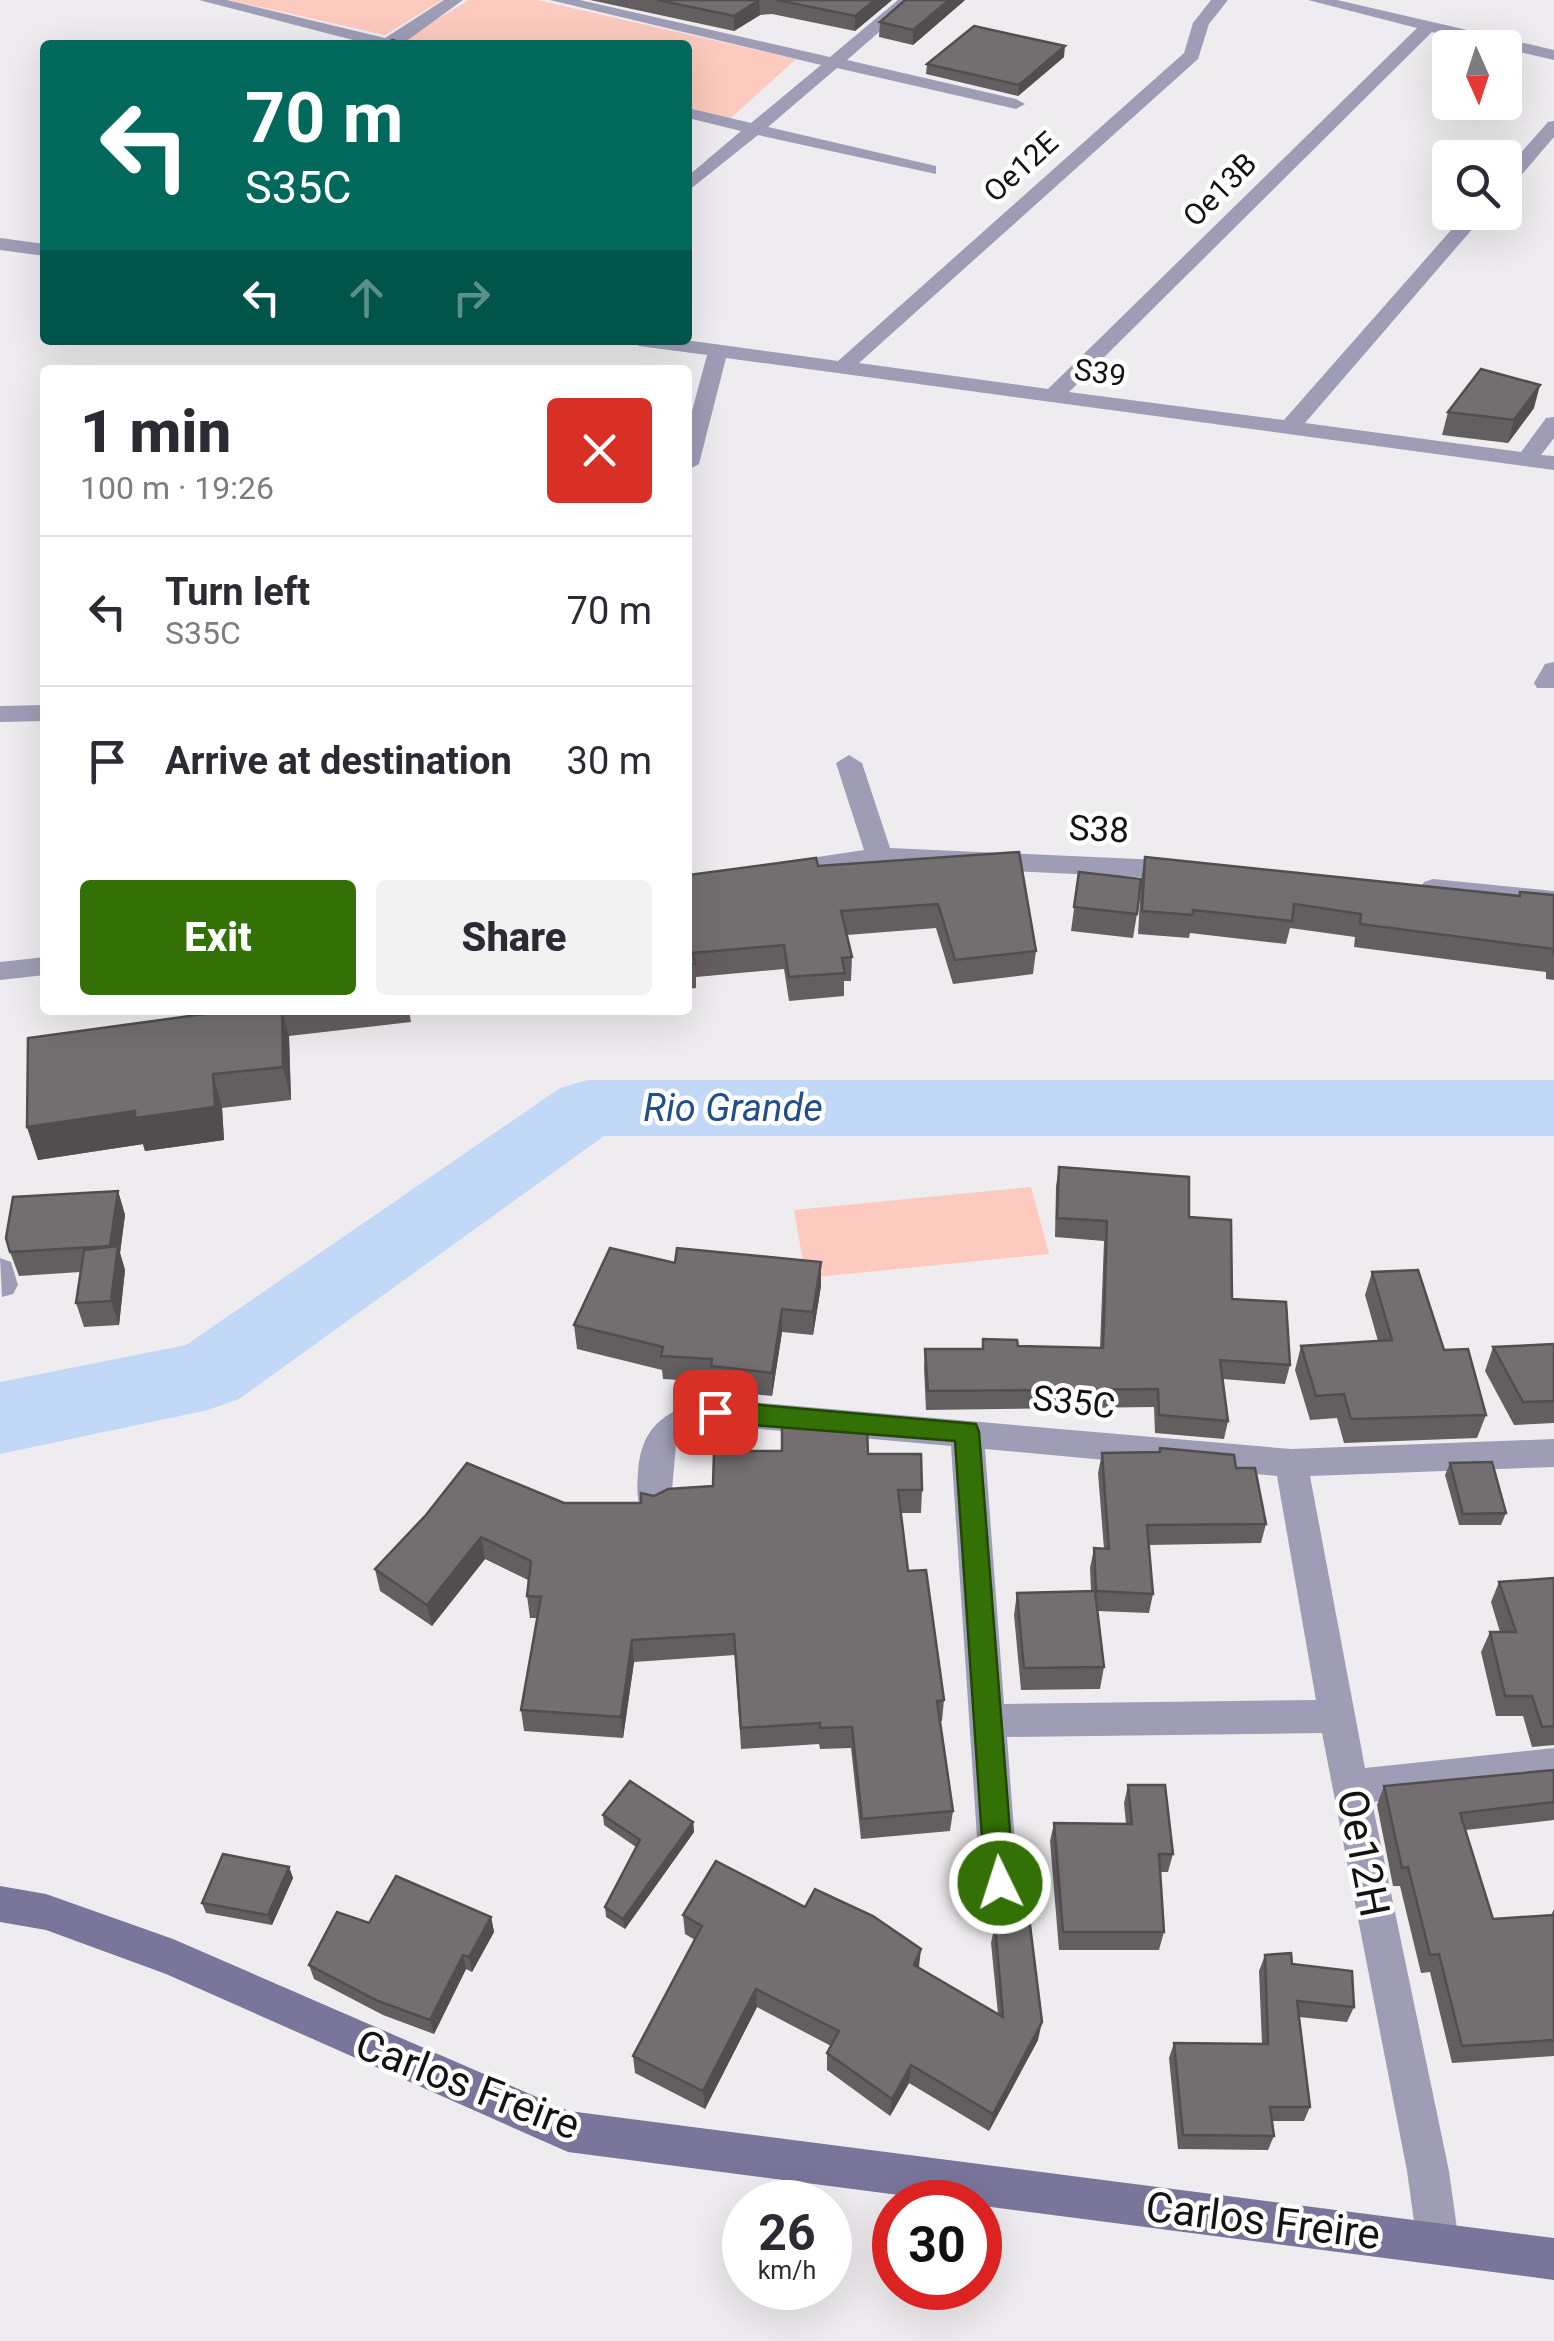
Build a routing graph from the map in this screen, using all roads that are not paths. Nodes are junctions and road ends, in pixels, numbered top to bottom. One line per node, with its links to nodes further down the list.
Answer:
1 (207, 0): 10 (street)
2 (454, 0): 11 (street)
3 (558, 0): 13 (street)
4 (908, 0): 13 (street)
5 (1220, 0): 26 (street, Oe12E)
6 (1316, 0): 8 (street)
7 (1396, 0): 8 (street)
8 (1378, 13): 9 (street)
9 (1429, 26): 12 (street); 27 (street, Oe13B)
10 (369, 40)
11 (396, 40)
12 (1554, 55)
13 (833, 64): 14 (street); 17 (street)
14 (1016, 104)
15 (692, 114): 17 (street)
16 (1554, 126): 18 (street)
17 (752, 129): 19 (street); 20 (street)
18 (1522, 163)
19 (929, 170)
20 (692, 182)
21 (1462, 230): 29 (street)
22 (0, 244): 23 (street)
23 (40, 249)
24 (675, 345): 25 (street, S39)
25 (718, 351): 26 (street, S39); 30 (street)
26 (843, 367): 27 (street, S39)
27 (1053, 396): 29 (street, S39)
28 (1554, 423): 31 (street)
29 (1288, 429): 31 (street, S39)
30 (692, 449)
31 (1528, 458): 32 (street, S39)
32 (1554, 463)
33 (40, 712): 34 (street)
34 (0, 714)
35 (849, 763): 36 (street)
36 (878, 856): 37 (street, S38); 38 (street, S38)
37 (1204, 871)
38 (745, 875)
39 (1403, 886): 40 (street)
40 (1554, 900)
41 (40, 967): 42 (street)
42 (0, 971)
43 (967, 1432): 45 (street, S35C); 46 (street, S35C); 48 (street)
44 (1554, 1453): 45 (street, S35C)
45 (1291, 1463): 47 (street, Oe12H)
46 (654, 1501)
47 (1337, 1716): 48 (street); 50 (street, Oe12H)
48 (988, 1721): 51 (street)
49 (1554, 1765): 50 (street)
50 (1350, 1787): 53 (street, Oe12H)
51 (1000, 1883)
52 (0, 1904): 53 (street, Carlos Freire)
53 (1438, 2243): 54 (street, Carlos Freire)
54 (1554, 2259)

